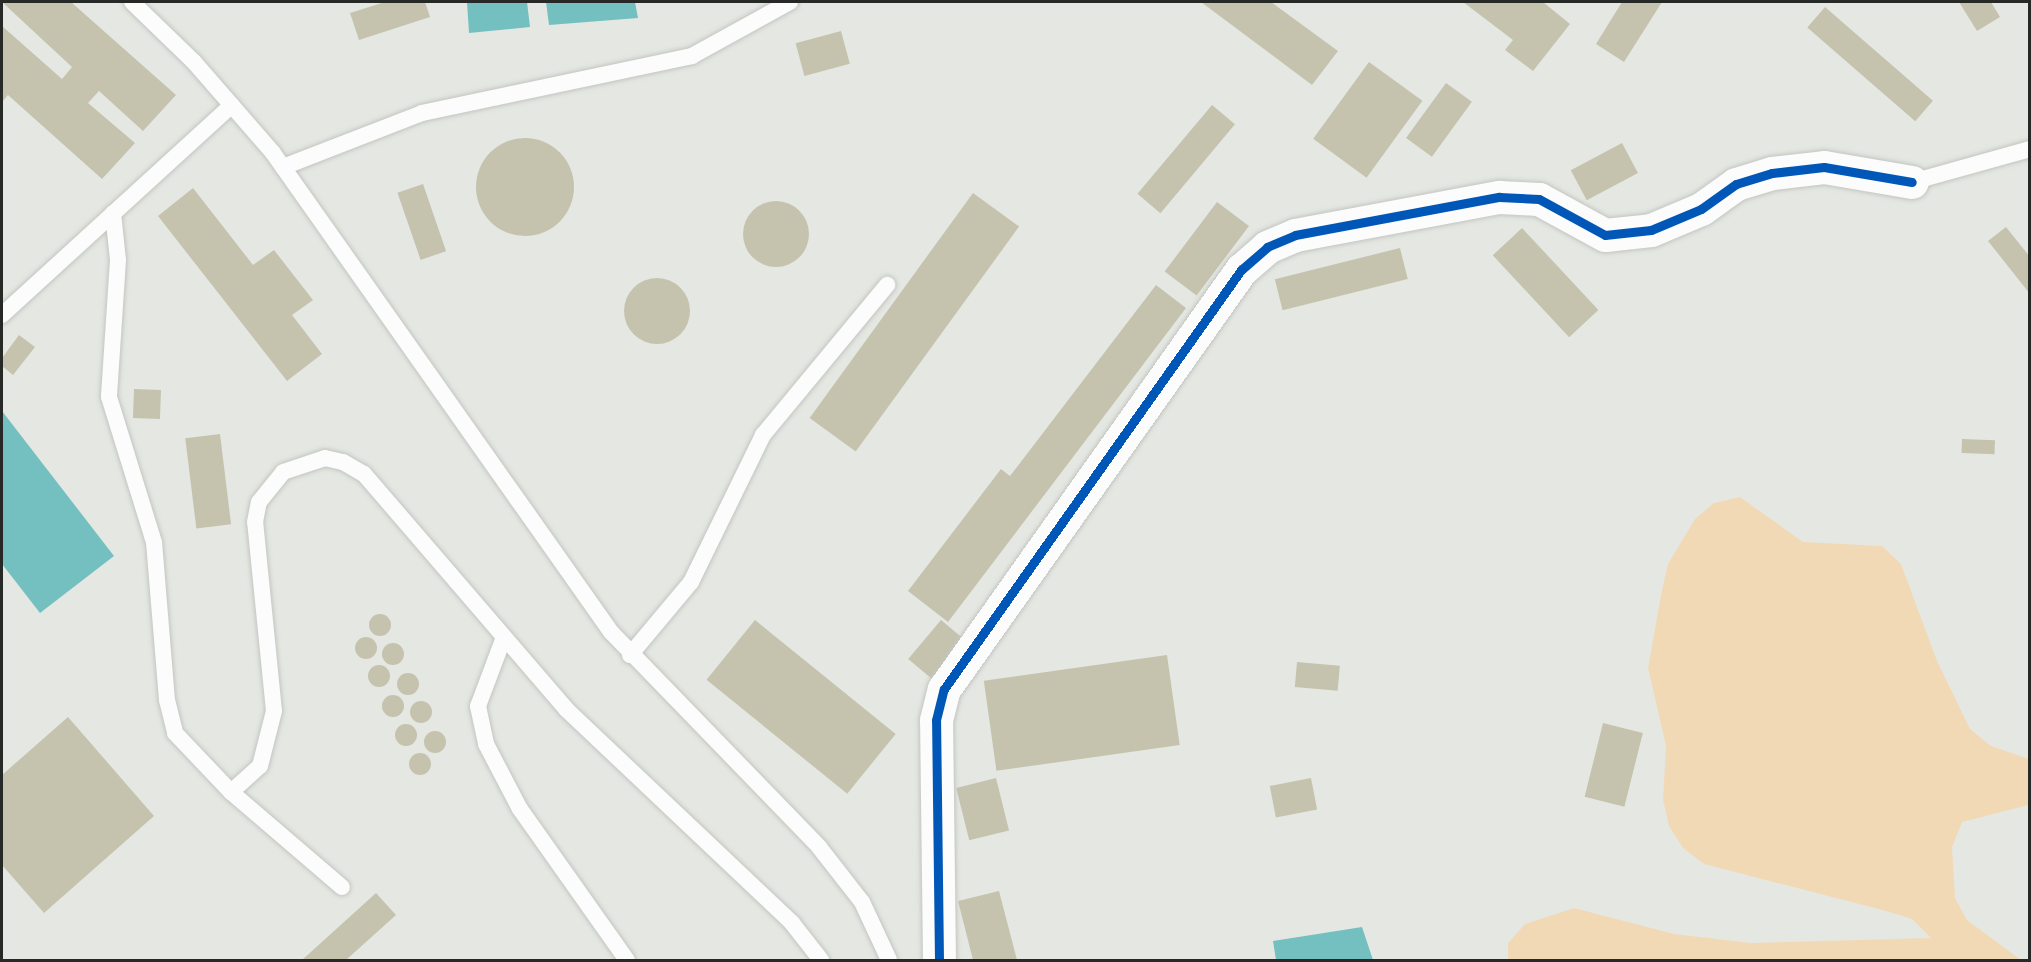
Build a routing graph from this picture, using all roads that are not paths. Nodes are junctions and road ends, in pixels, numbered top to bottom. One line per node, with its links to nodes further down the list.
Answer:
1 (132, 2): 3 (lane)
2 (790, 2): 5 (lane)
3 (232, 105): 5 (lane); 7 (lane)
4 (2030, 149): 6 (lane)
5 (283, 167): 11 (lane)
6 (1912, 182): 17 (street)
7 (113, 213): 9 (lane); 12 (lane)
8 (887, 285): 11 (lane)
9 (2, 315)
10 (504, 637): 12 (lane); 14 (lane); 15 (lane)
11 (630, 655): 16 (lane)
12 (231, 792): 13 (lane)
13 (342, 887)
14 (627, 960)
15 (821, 960)
16 (889, 960)
17 (939, 960)

